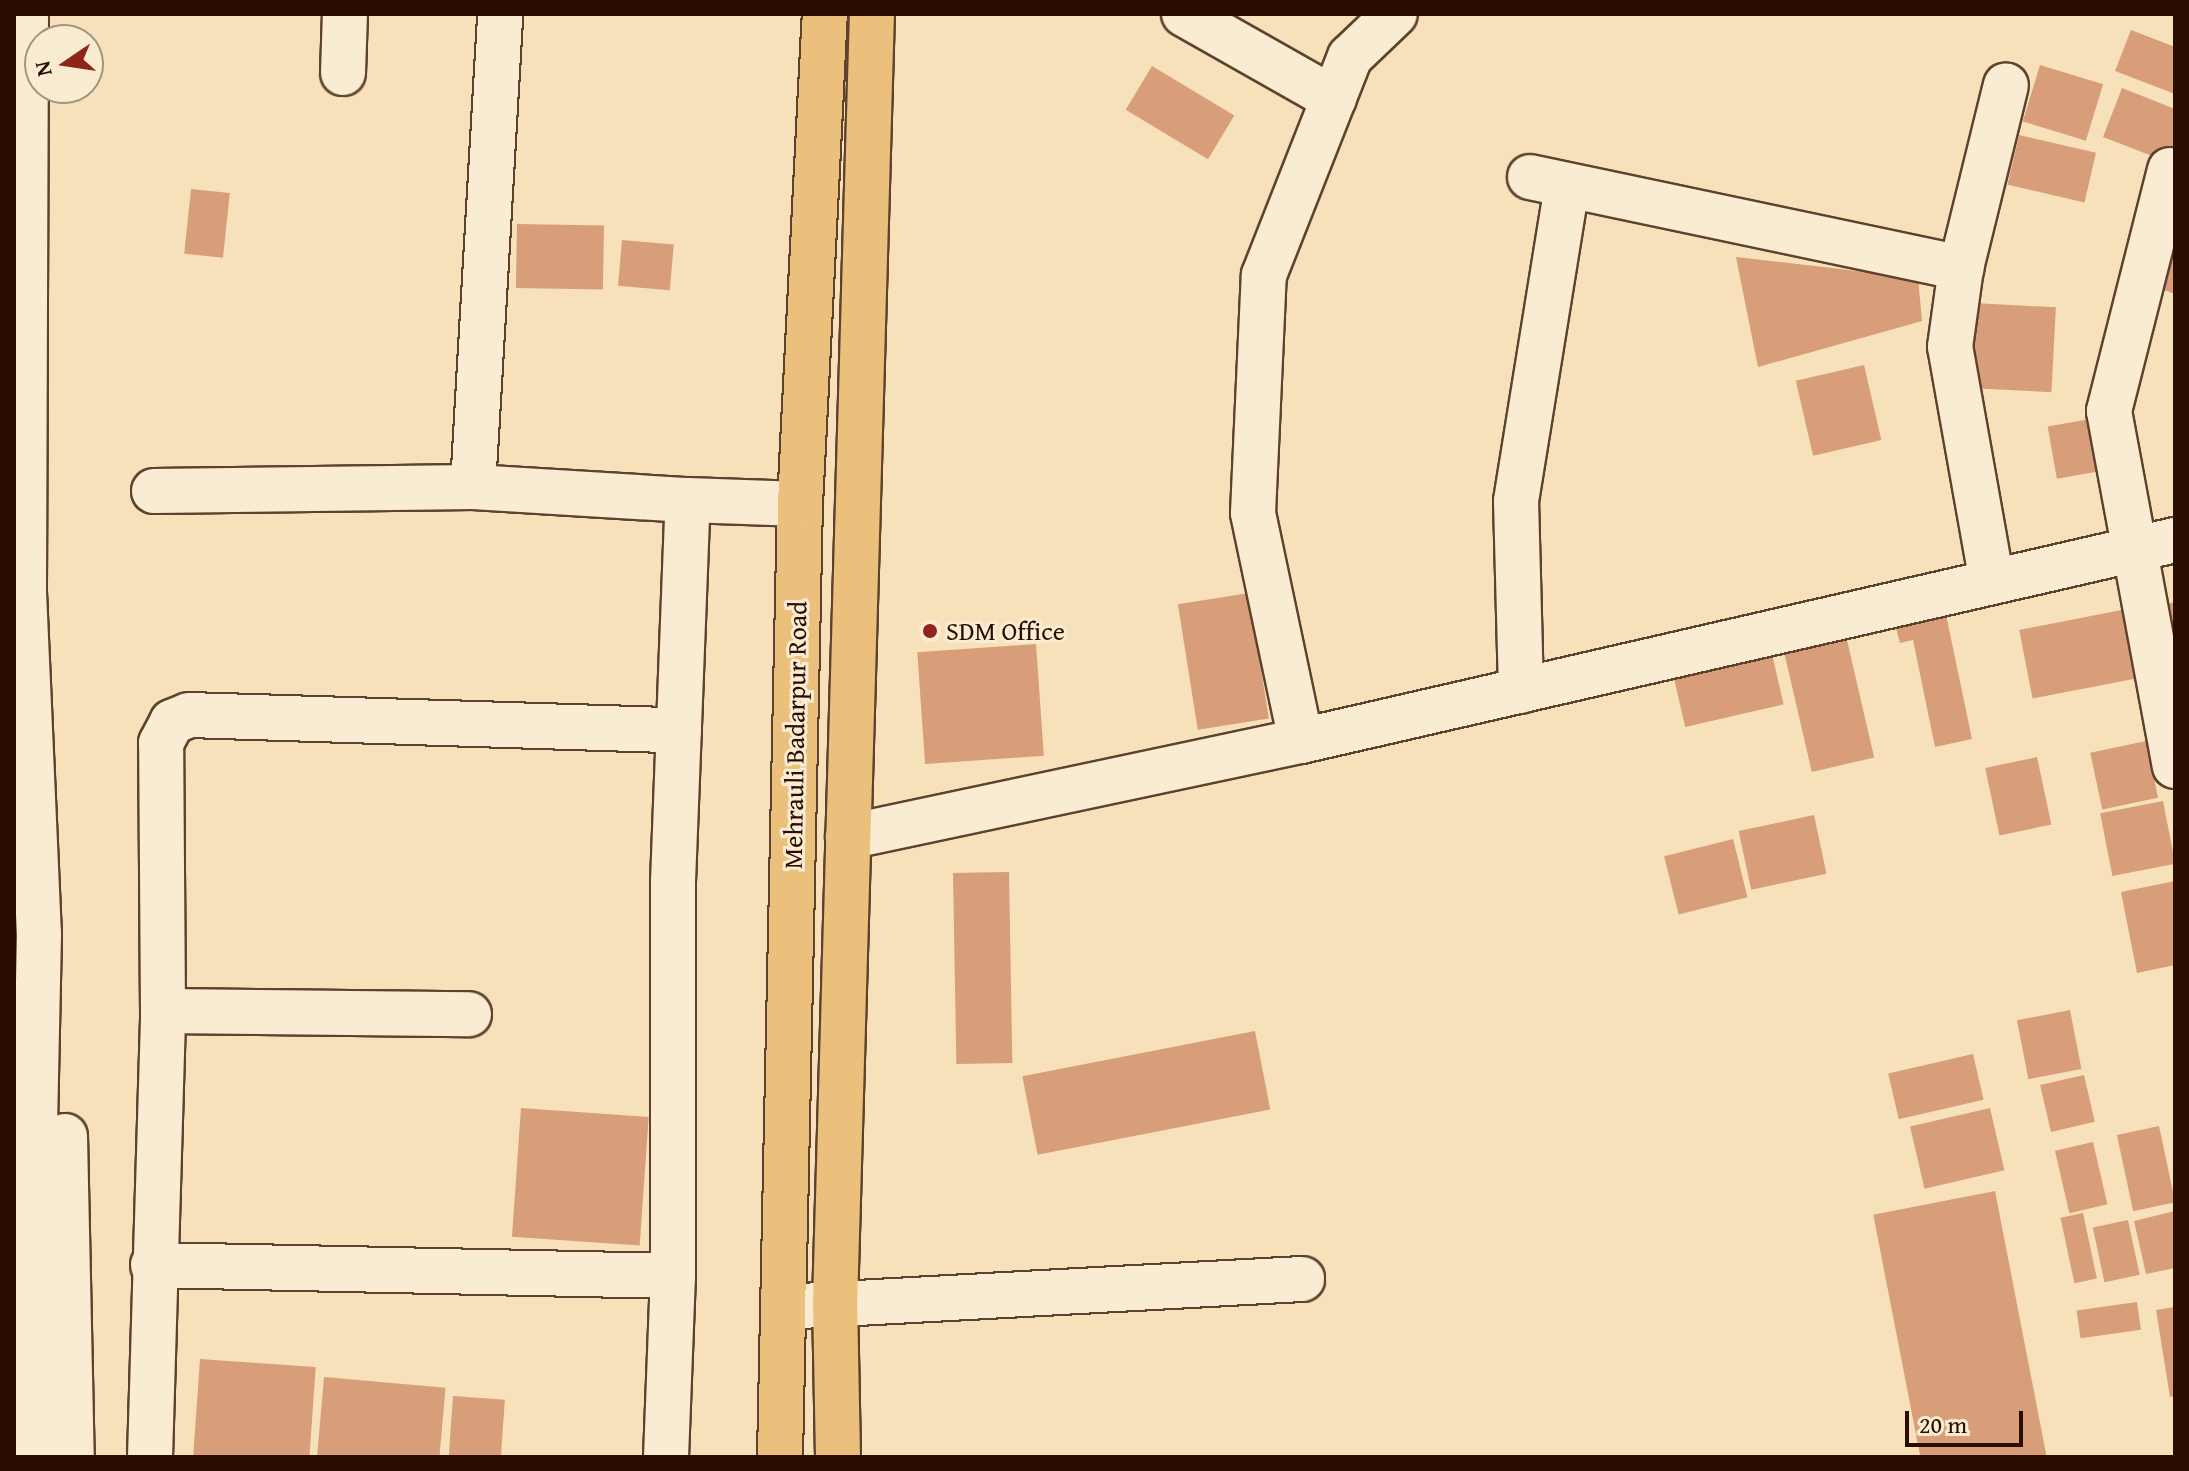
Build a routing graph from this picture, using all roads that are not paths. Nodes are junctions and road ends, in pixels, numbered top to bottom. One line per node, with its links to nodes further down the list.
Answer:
1 (26, 14): 15 (street)
2 (345, 14): 8 (street)
3 (500, 14): 17 (street)
4 (825, 14): 12 (main road, Mehrauli Badarpur Road)
5 (872, 14): 13 (main road, Mehrauli Badarpur Road)
6 (1184, 14): 10 (street)
7 (1395, 14): 10 (street)
8 (343, 73)
9 (2006, 85): 14 (street)
10 (1334, 99): 27 (street)
11 (2170, 170): 22 (street)
12 (816, 185): 13 (main road); 20 (main road, Mehrauli Badarpur Road)
13 (868, 187): 29 (main road, Mehrauli Badarpur Road)
14 (1961, 268): 23 (street); 25 (street)
15 (20, 278): 16 (street)
16 (19, 442): 24 (street)
17 (473, 487): 18 (street); 19 (street)
18 (154, 491)
19 (688, 500): 20 (street); 26 (street)
20 (800, 504): 39 (main road, Mehrauli Badarpur Road)
21 (2175, 540): 22 (street)
22 (2131, 548): 23 (street); 28 (street)
23 (1992, 582): 25 (street)
24 (19, 592): 30 (street)
25 (1521, 691): 27 (street)
26 (679, 730): 31 (street); 36 (street)
27 (1301, 741): 29 (street)
28 (2175, 766)
29 (848, 837): 38 (main road, Mehrauli Badarpur Road)
30 (26, 934): 34 (street)
31 (163, 1011): 32 (street); 35 (street)
32 (469, 1014)
33 (65, 1136): 41 (street)
34 (24, 1215): 40 (street)
35 (153, 1265): 36 (street); 42 (street)
36 (673, 1276): 43 (street)
37 (1302, 1279): 38 (street)
38 (835, 1304): 39 (street); 45 (main road, Mehrauli Badarpur Road)
39 (783, 1307): 44 (main road, Mehrauli Badarpur Road)
40 (28, 1457)
41 (72, 1457)
42 (150, 1457)
43 (666, 1457)
44 (780, 1457)
45 (838, 1457)

